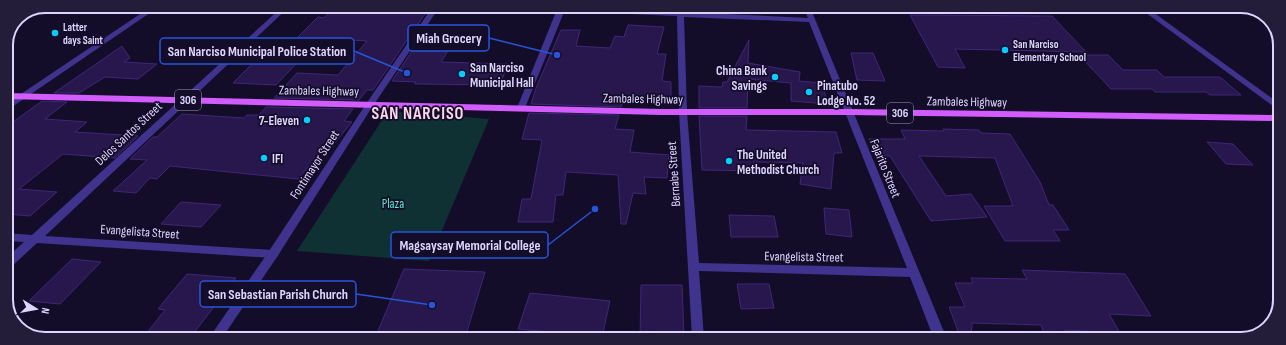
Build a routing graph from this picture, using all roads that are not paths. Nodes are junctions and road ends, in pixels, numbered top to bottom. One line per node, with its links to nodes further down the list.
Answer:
1 (147, 13): 11 (street)
2 (279, 13): 12 (street, Delos Santos Street)
3 (432, 13): 15 (street, Fontimayor Street)
4 (559, 13): 16 (street)
5 (680, 13): 17 (street, Bernabe Street)
6 (710, 13): 9 (street)
7 (810, 13): 9 (street, Fajarito Street)
8 (1150, 13): 13 (street)
9 (813, 20): 18 (street, Fajarito Street)
10 (13, 96): 11 (main road, Zambales Highway / 306)
11 (24, 97): 12 (main road, Zambales Highway / 306); 14 (street)
12 (185, 100): 15 (main road, Zambales Highway / 306); 21 (street, Delos Santos Street)
13 (1273, 103)
14 (13, 104)
15 (370, 104): 16 (main road, Zambales Highway / 306); 22 (street, Fontimayor Street)
16 (521, 108): 17 (main road, Zambales Highway / 306)
17 (683, 112): 18 (main road, Zambales Highway / 306); 24 (street, Bernabe Street)
18 (849, 112): 19 (main road, Zambales Highway / 306); 25 (street, Fajarito Street)
19 (1273, 118)
20 (13, 236): 21 (street, Evangelista Street)
21 (35, 238): 22 (street, Evangelista Street); 23 (street, Delos Santos Street)
22 (273, 254): 26 (street, Fontimayor Street)
23 (13, 258)
24 (693, 267): 25 (street, Evangelista Street); 27 (street, Bernabe Street)
25 (914, 272): 28 (street, Fajarito Street)
26 (220, 332)
27 (698, 332)
28 (938, 332)

